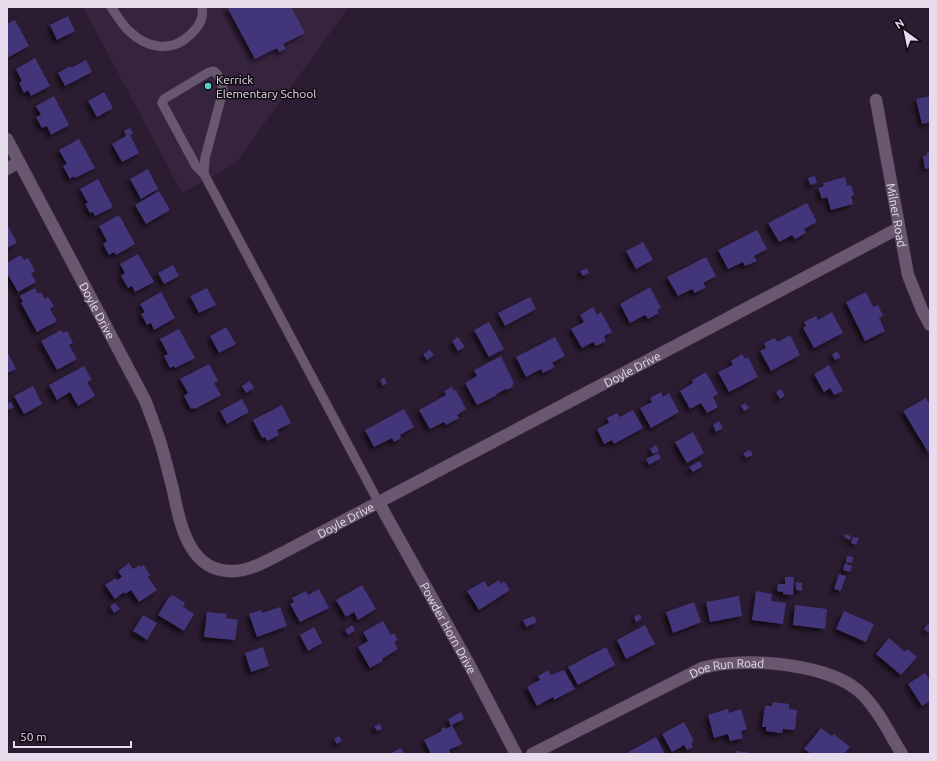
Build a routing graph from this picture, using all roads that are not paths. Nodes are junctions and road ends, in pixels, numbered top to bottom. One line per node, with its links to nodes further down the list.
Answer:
1 (111, 7): 2 (lane)
2 (202, 7)
3 (876, 100): 8 (street, Milner Road)
4 (7, 139): 5 (street, Doyle Drive)
5 (19, 162): 6 (street); 10 (street, Doyle Drive)
6 (7, 169)
7 (204, 174): 7 (lane); 10 (lane)
8 (899, 228): 9 (street, Milner Road); 10 (street, Doyle Drive)
9 (930, 325)
10 (379, 502): 11 (street, Powder Horn Drive)
11 (516, 754)
12 (532, 754): 13 (street, Doe Run Road)
13 (902, 754)

